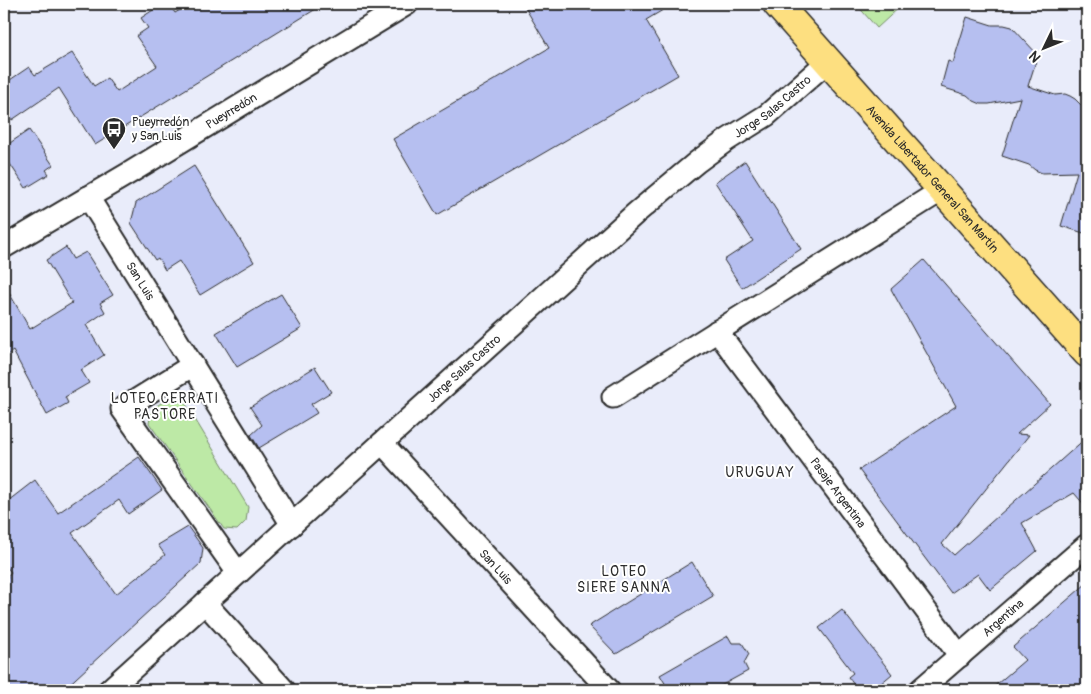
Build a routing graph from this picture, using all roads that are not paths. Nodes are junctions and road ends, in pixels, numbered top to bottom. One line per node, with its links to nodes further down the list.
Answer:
1 (407, 4): 5 (street, Pueyrredón)
2 (777, 4): 3 (main road, Avenida Libertador General San Martín)
3 (828, 61): 4 (main road, Avenida Libertador General San Martín); 11 (street, Jorge Salas Castro)
4 (942, 190): 7 (street); 8 (main road, Avenida Libertador General San Martín)
5 (88, 197): 6 (street, Pueyrredón); 9 (street, San Luis)
6 (4, 247)
7 (717, 332): 10 (street); 16 (street, Pasaje Argentina)
8 (1087, 353)
9 (193, 365): 12 (street, San Luis); 14 (street)
10 (613, 397)
11 (382, 443): 12 (street, Jorge Salas Castro); 19 (street, San Luis)
12 (292, 524): 14 (street, Jorge Salas Castro)
13 (1087, 545): 16 (street, Argentina)
14 (238, 574): 15 (street, Jorge Salas Castro)
15 (205, 603): 17 (street, Jorge Salas Castro); 18 (street)
16 (960, 656): 20 (street, Argentina)
17 (109, 690)
18 (284, 690)
19 (609, 690)
20 (920, 690)

